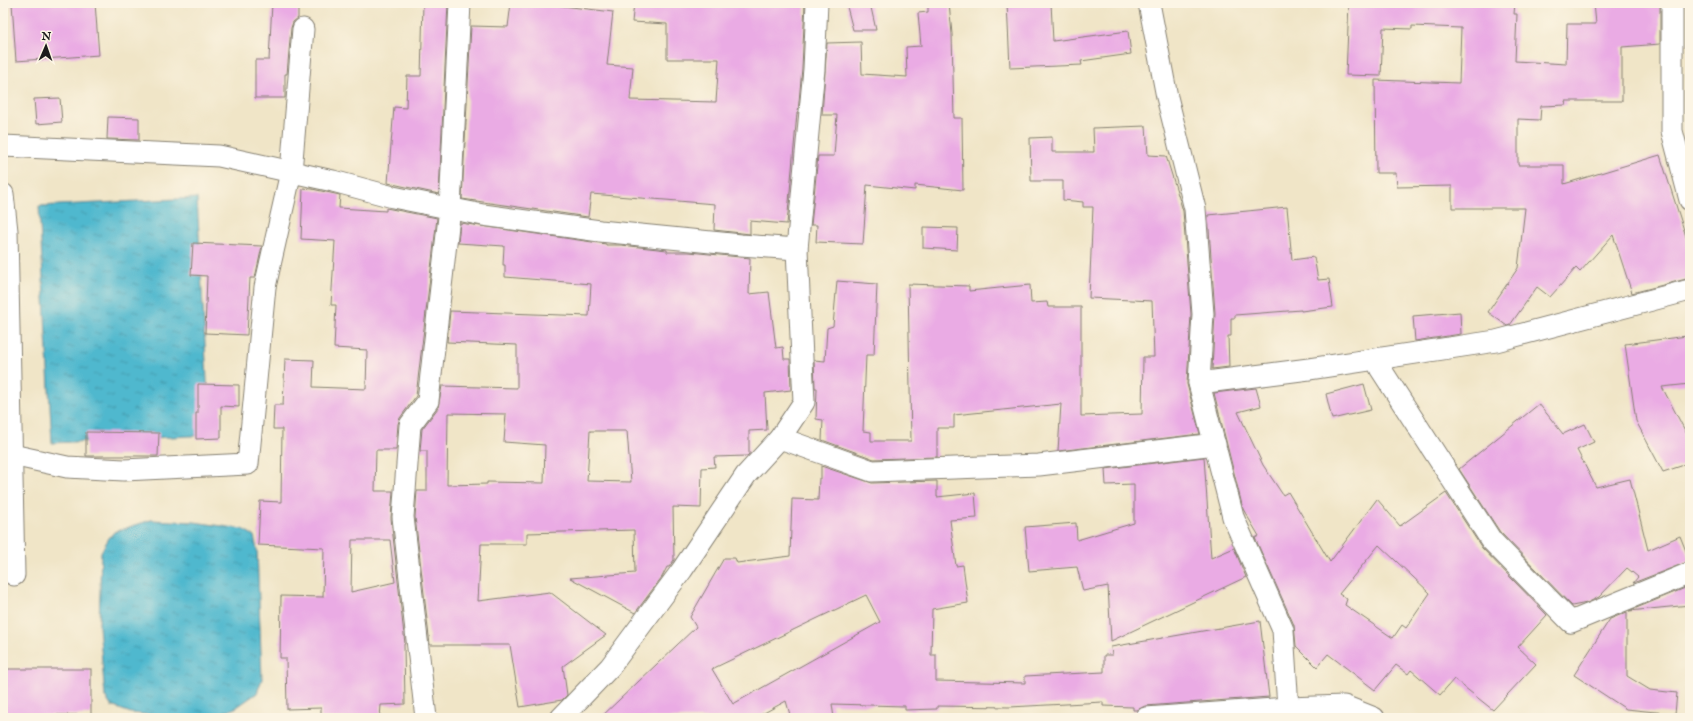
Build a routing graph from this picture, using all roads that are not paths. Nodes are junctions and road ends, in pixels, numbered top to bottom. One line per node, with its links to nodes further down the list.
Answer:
1 (460, 3): 11 (street)
2 (817, 3): 12 (street)
3 (1149, 3): 15 (street)
4 (1672, 3): 7 (street)
5 (303, 29): 8 (street)
6 (3, 146): 8 (street)
7 (1685, 167): 10 (street)
8 (291, 172): 11 (street); 18 (street)
9 (3, 194): 18 (street)
10 (1690, 200)
11 (450, 208): 12 (street); 22 (street)
12 (797, 249): 16 (street)
13 (1690, 290): 15 (street)
14 (1380, 368): 19 (street)
15 (1199, 383): 17 (street)
16 (780, 438): 17 (street); 23 (street)
17 (1215, 444): 21 (street)
18 (12, 455): 20 (street)
19 (1690, 574)
20 (14, 575)
21 (1288, 708): 24 (street); 25 (street)
22 (426, 718)
23 (561, 718)
24 (1146, 718)
25 (1374, 718)

